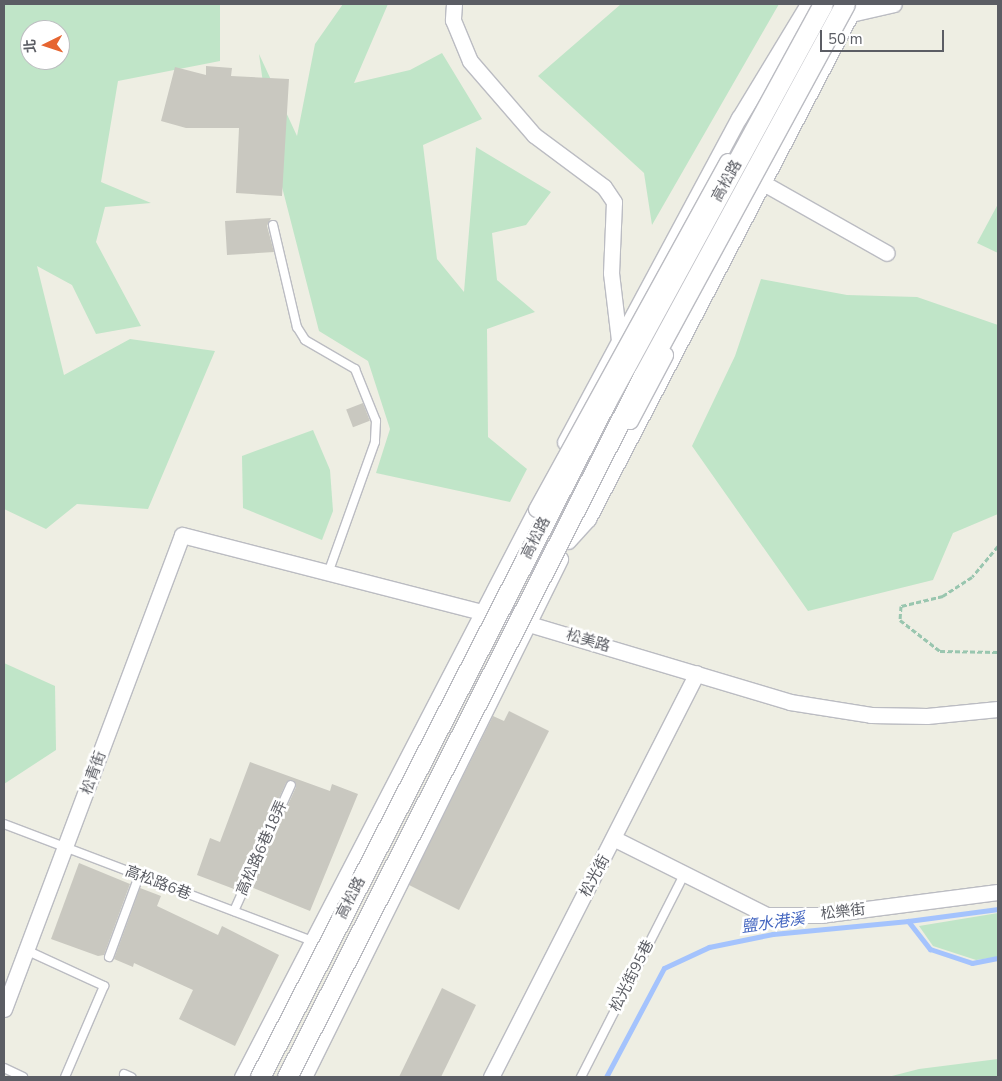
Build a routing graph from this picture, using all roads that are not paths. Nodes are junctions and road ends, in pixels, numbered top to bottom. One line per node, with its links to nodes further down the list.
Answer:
1 (454, 4): 11 (street)
2 (809, 4): 5 (street); 7 (street, 高松路)
3 (823, 4): 6 (street, 高松路, bridge)
4 (894, 4): 5 (street)
5 (850, 8): 6 (street, 高松路, bridge); 8 (street, 高松路)
6 (765, 131): 12 (street, 高松路, bridge); 14 (street, 高松路, bridge); 36 (street, 高松路, bridge); 37 (street, 高松路, bridge)
7 (718, 157): 8 (street); 11 (street, 高松路)
8 (765, 184): 10 (street); 14 (street, 高松路)
9 (273, 225): 15 (lane)
10 (887, 253)
11 (619, 340): 12 (street, 高松路)
12 (528, 523): 16 (street, 高松路)
13 (182, 535): 15 (street, 松美路); 23 (street, 松青街)
14 (568, 541): 17 (street, 高松路)
15 (328, 573): 16 (street, 松美路)
16 (479, 612): 17 (street, 松美路); 28 (street, 高松路)
17 (529, 624): 18 (street, 松美路); 38 (street, 高松路)
18 (697, 673): 19 (street, 松美路); 22 (street, 松光街)
19 (998, 709)
20 (291, 785): 27 (lane, 高松路6巷18弄)
21 (4, 824): 23 (lane, 高松路6巷)
22 (615, 839): 24 (street, 松樂街); 39 (street, 松光街)
23 (66, 848): 25 (lane, 高松路6巷); 29 (street, 松青街)
24 (684, 875): 26 (street, 松樂街); 40 (lane, 松光街95巷)
25 (139, 876): 27 (lane, 高松路6巷); 30 (lane)
26 (998, 892)
27 (234, 911): 28 (lane, 高松路6巷)
28 (312, 941): 35 (street, 高松路)
29 (28, 951): 31 (street, 松青街); 34 (lane)
30 (110, 957)
31 (4, 1009)
32 (4, 1068): 33 (lane)
33 (23, 1077)
34 (65, 1077)
35 (242, 1077)
36 (260, 1077)
37 (287, 1077)
38 (304, 1077)
39 (491, 1077)
40 (581, 1077)

